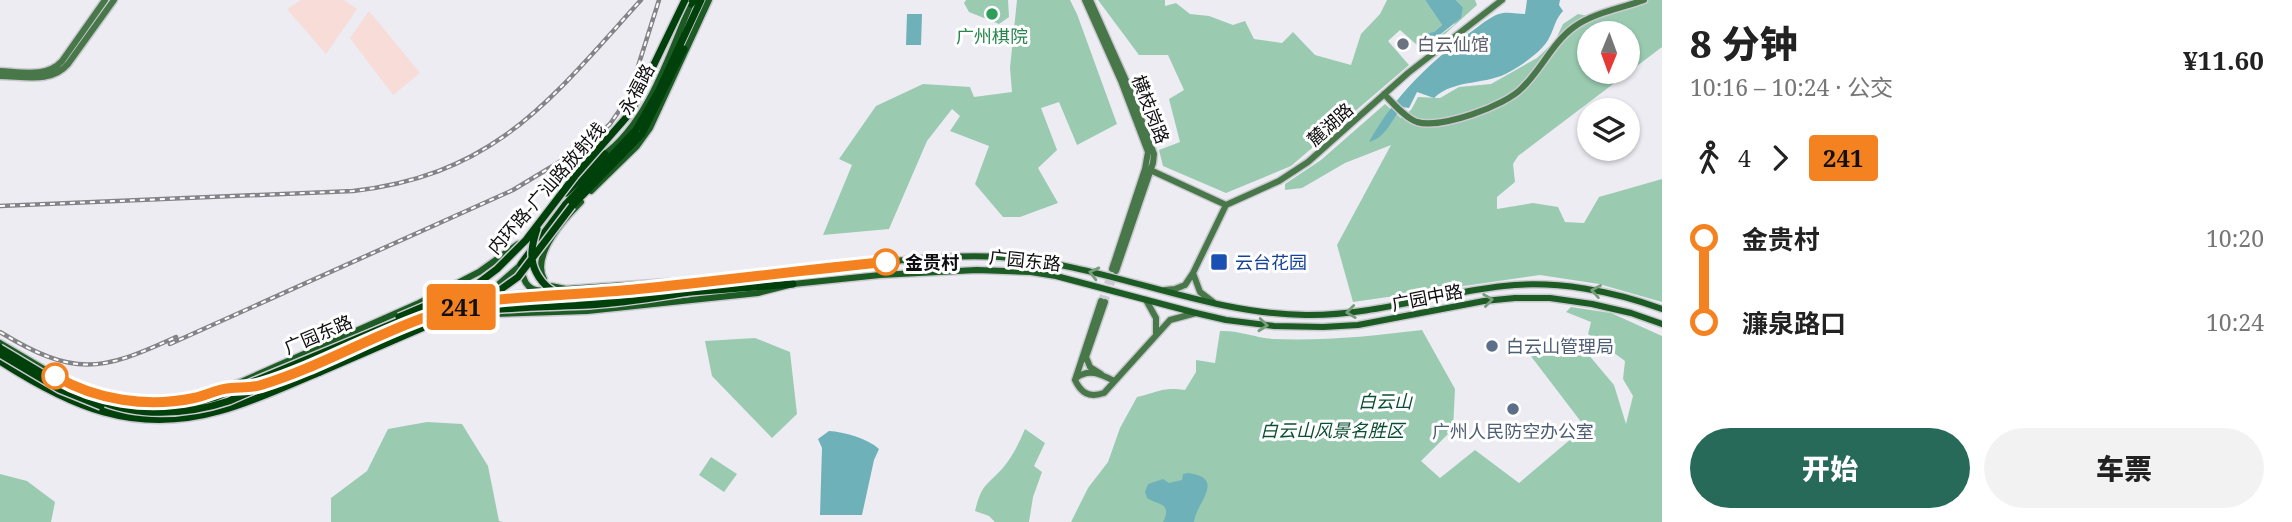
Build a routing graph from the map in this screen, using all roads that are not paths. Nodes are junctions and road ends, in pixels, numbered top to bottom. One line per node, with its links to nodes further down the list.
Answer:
1 (106, 0): 9 (main road)
2 (114, 0): 9 (main road)
3 (705, 0): 15 (main road, 永福路); 16 (highway); 43 (highway, 内环路-广汕路放射线, bridge)
4 (1085, 0): 12 (main road, 横枝岗路)
5 (1090, 0): 12 (main road, 横枝岗路)
6 (1502, 0): 10 (main road, 麓湖路)
7 (1644, 0): 10 (main road)
8 (691, 1): 11 (main road, 永福路); 14 (highway, 内环路-广汕路放射线, bridge)
9 (0, 73)
10 (1384, 94): 13 (main road, 麓湖路)
11 (605, 154): 14 (highway); 28 (main road, 永福路)
12 (1148, 169): 13 (main road); 17 (main road, 横枝岗路)
13 (1226, 205): 18 (main road)
14 (537, 227): 24 (highway, bridge); 38 (highway, bridge); 49 (highway, 内环路-广汕路放射线, bridge)
15 (548, 245): 16 (main road); 21 (main road)
16 (521, 264): 23 (main road); 35 (main road)
17 (1114, 270)
18 (1193, 273): 22 (main road); 29 (main road)
19 (692, 283): 21 (main road); 22 (main road, 广园东路, one-way to 19); 26 (main road, 广园东路)
20 (793, 285): 24 (highway); 27 (main road, 广园东路); 30 (main road, 广园东路)
21 (566, 289): 23 (main road)
22 (1160, 290): 29 (main road, 广园东路)
23 (536, 292): 26 (main road)
24 (690, 292): 41 (highway, bridge)
25 (494, 300): 26 (main road, 广园东路, bridge); 38 (highway, bridge); 47 (main road, 广园东路, bridge)
26 (557, 300): 30 (main road); 32 (main road)
27 (1146, 300): 33 (main road, 广园东路); 37 (main road)
28 (419, 303): 34 (main road, 广园东路)
29 (1214, 303): 31 (main road, 广园中路, one-way to 29)
30 (647, 305): 32 (main road, 广园东路)
31 (1662, 309)
32 (580, 311): 35 (main road, 广园东路)
33 (1196, 313): 36 (main road, 广园中路, one-way to 36); 37 (main road)
34 (375, 324): 38 (main road, 广园东路); 40 (main road)
35 (438, 324): 40 (main road, 广园东路)
36 (1662, 324)
37 (1156, 335): 46 (main road)
38 (347, 340): 42 (main road); 48 (main road, 广园东路); 49 (highway, 内环路-广汕路放射线, bridge)
39 (0, 345): 49 (highway, 内环路-广汕路放射线, bridge); 50 (main road, 广园东路)
40 (380, 345): 42 (main road, 广园东路)
41 (0, 355): 51 (main road)
42 (355, 356): 51 (main road, 广园东路)
43 (0, 361): 51 (main road, 广园东路)
44 (1101, 374): 45 (main road); 45 (main road); 46 (main road)
45 (1075, 380): 46 (main road)
46 (1114, 381)
47 (266, 384): 48 (main road, 广园东路); 51 (main road)
48 (227, 388): 50 (main road, 广园东路)
49 (94, 398)
50 (117, 399): 51 (main road)
51 (115, 412)

